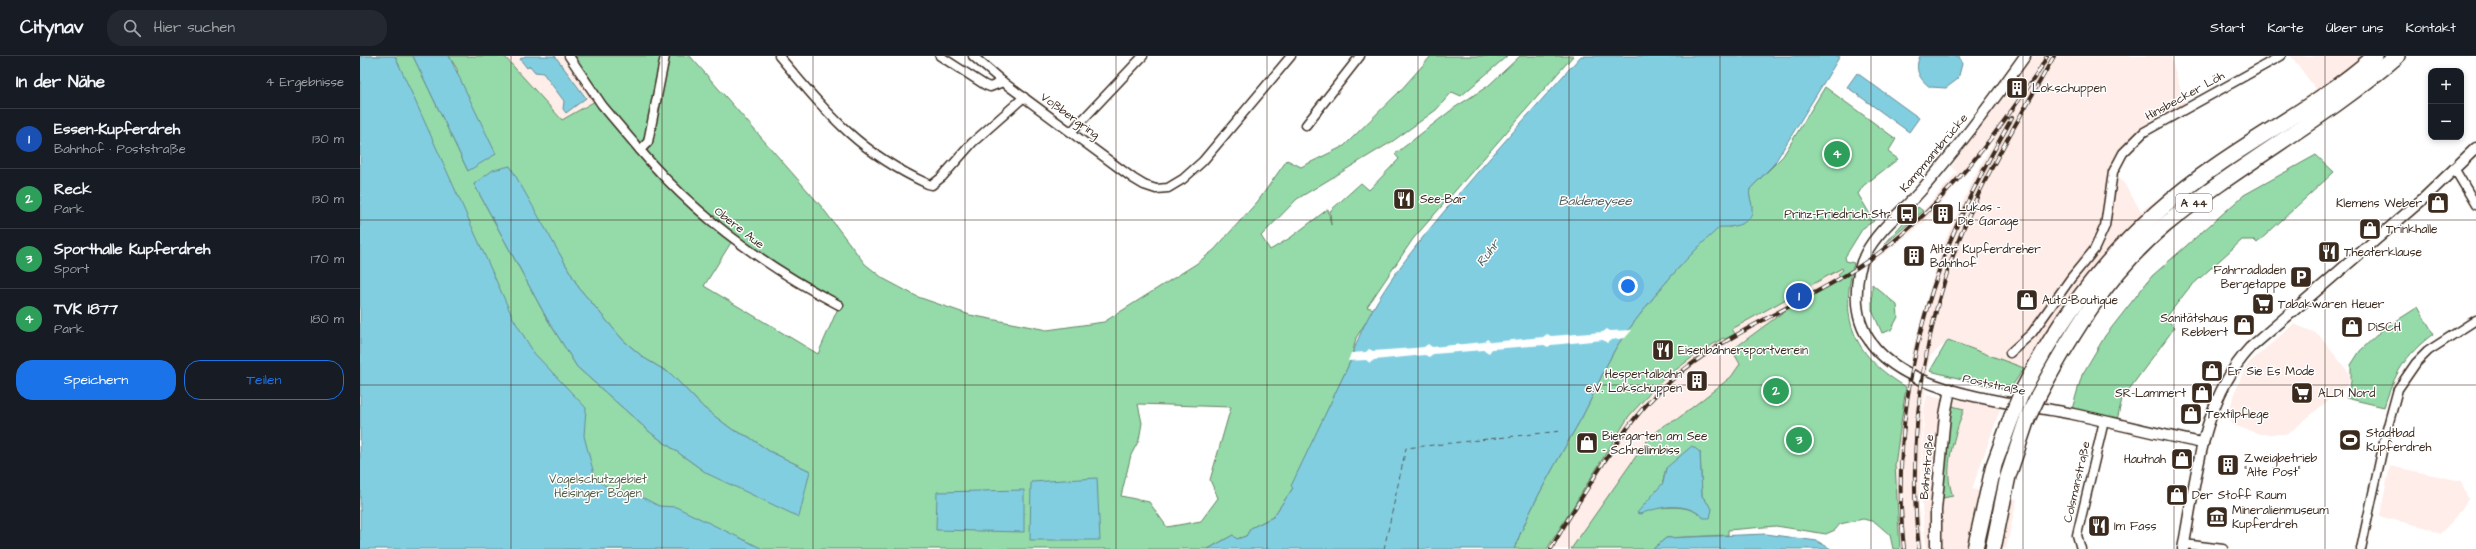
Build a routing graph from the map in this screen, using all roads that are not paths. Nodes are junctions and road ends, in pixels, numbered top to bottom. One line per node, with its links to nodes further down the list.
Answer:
1 (569, 56): 18 (street, Obere Aue)
2 (665, 56): 18 (street)
3 (779, 56): 14 (street, Voßbergring)
4 (940, 56): 13 (street)
5 (973, 56): 13 (street)
6 (1143, 56): 16 (street)
7 (1291, 56): 16 (street, Voßbergring)
8 (1360, 56): 15 (street)
9 (2025, 56): 21 (street, Kampmannbrücke)
10 (2281, 56): 24 (street, Hinsbecker Löh)
11 (2375, 56): 30 (highway, A 44, bridge)
12 (2397, 56): 31 (highway, A 44, bridge)
13 (1003, 82): 14 (street)
14 (1024, 97): 16 (street, Voßbergring)
15 (1306, 125)
16 (1072, 132)
17 (2476, 148): 19 (street)
18 (640, 150): 22 (street, Obere Aue)
19 (2454, 168): 20 (street); 27 (street)
20 (2476, 205)
21 (1860, 269): 25 (street, Poststraße)
22 (838, 305)
23 (2476, 320): 34 (street)
24 (2010, 353)
25 (1950, 389): 26 (street, Poststraße); 29 (street, Bahnstraße)
26 (2104, 421): 27 (street, Poststraße); 32 (street, Colsmanstraße)
27 (2203, 443): 28 (street)
28 (2183, 547): 33 (street)
29 (1936, 549)
30 (1975, 549)
31 (1993, 549)
32 (2081, 549)
33 (2224, 549)
34 (2361, 549)

